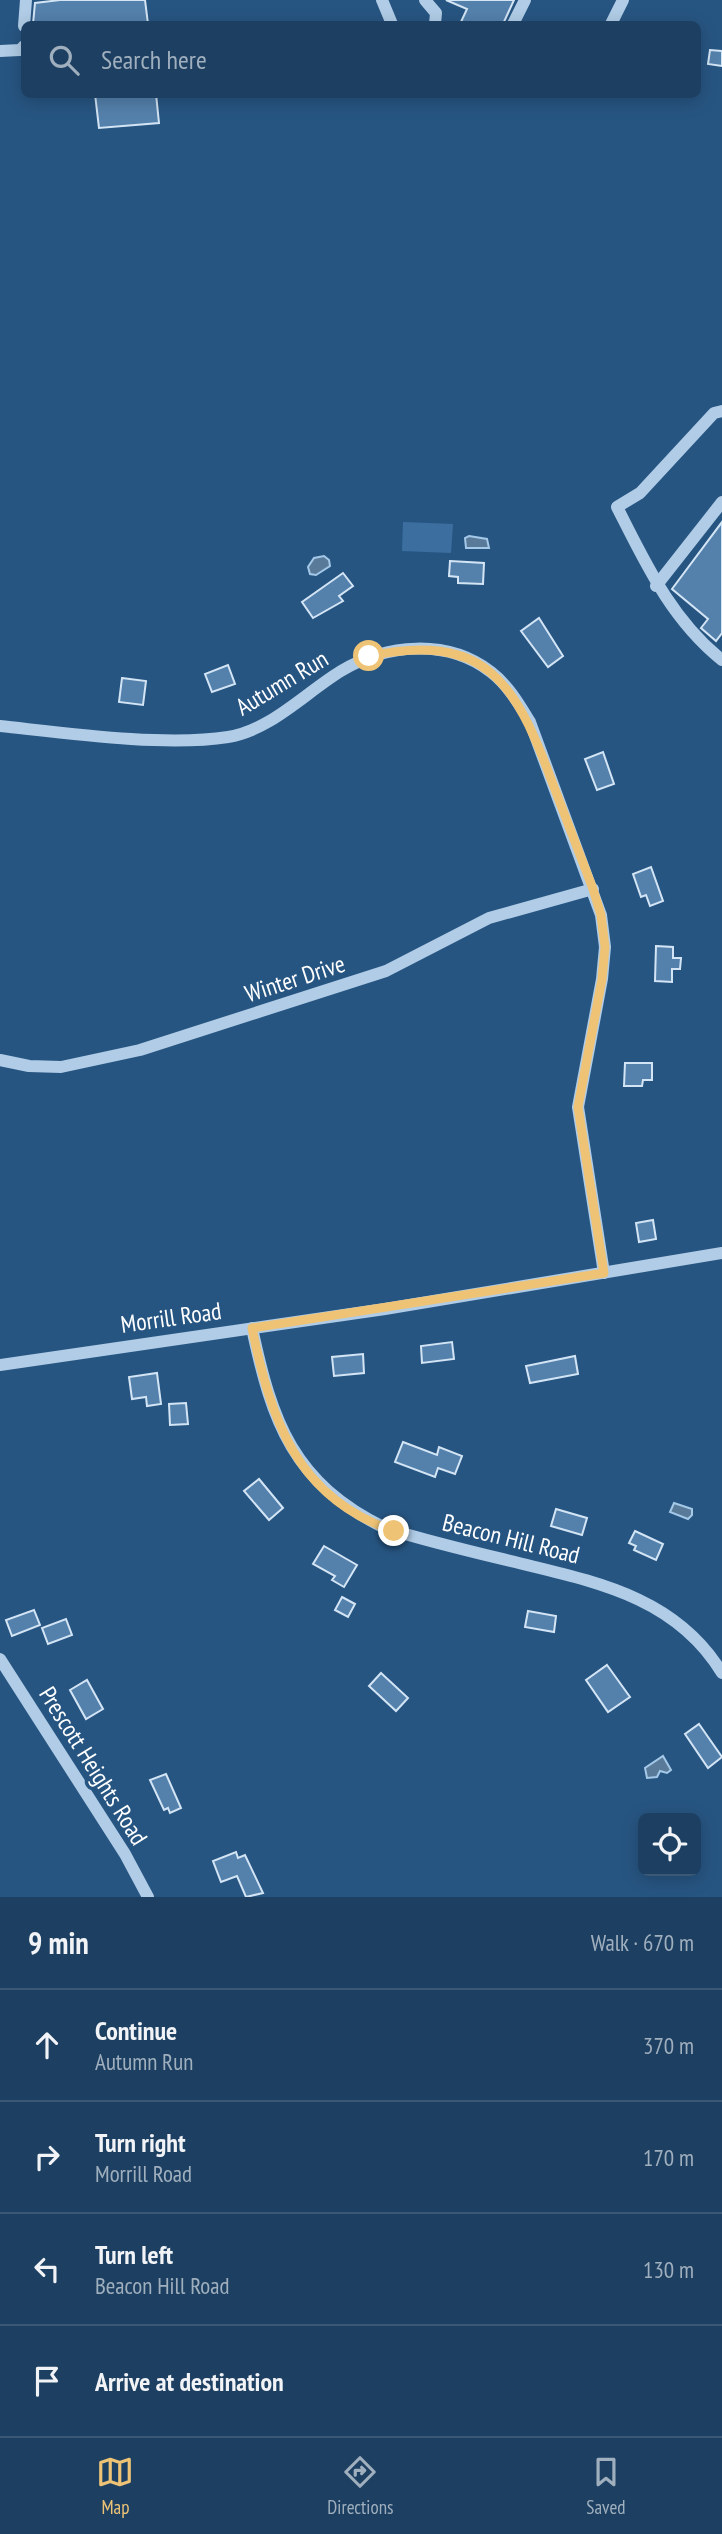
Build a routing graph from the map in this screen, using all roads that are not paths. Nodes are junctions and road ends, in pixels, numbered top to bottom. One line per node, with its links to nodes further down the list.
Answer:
1 (26, 0): 6 (street)
2 (382, 0): 7 (street)
3 (425, 0): 8 (street)
4 (525, 0): 9 (street)
5 (623, 0): 10 (street)
6 (24, 21)
7 (391, 21)
8 (435, 21)
9 (514, 21)
10 (612, 21)
11 (21, 49): 12 (street)
12 (0, 51)
13 (722, 411): 15 (street)
14 (722, 502): 15 (street)
15 (656, 586): 16 (street)
16 (722, 660)
17 (0, 726): 18 (street, Autumn Run)
18 (593, 889): 19 (street, Winter Drive); 21 (street, Autumn Run)
19 (0, 1060)
20 (722, 1252): 21 (street, Morrill Road)
21 (604, 1273): 22 (street, Morrill Road)
22 (252, 1328): 23 (street, Morrill Road); 25 (street, Beacon Hill Road)
23 (0, 1365)
24 (0, 1659): 26 (street, Prescott Heights Road)
25 (722, 1673)
26 (148, 1897)

